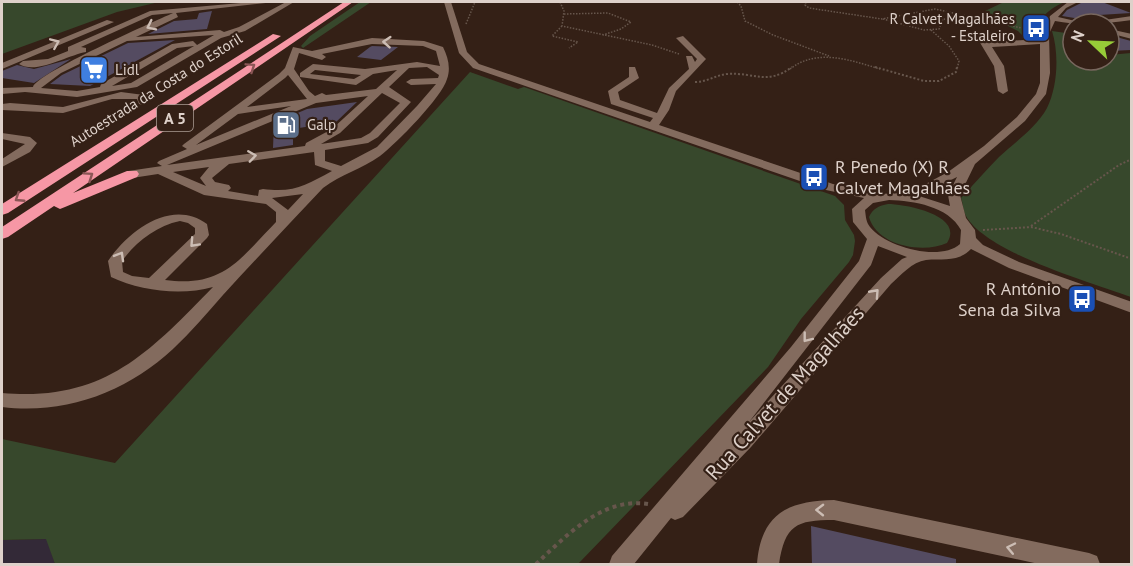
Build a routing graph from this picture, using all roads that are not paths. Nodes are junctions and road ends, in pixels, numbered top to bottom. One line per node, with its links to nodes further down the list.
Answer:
1 (271, 2): 7 (street)
2 (290, 2): 12 (street)
3 (329, 2): 60 (highway, Autoestrada da Costa do Estoril / A 5)
4 (349, 2): 9 (highway, Autoestrada da Costa do Estoril / A 5)
5 (447, 2): 53 (street)
6 (1074, 2): 10 (street)
7 (258, 3): 8 (street)
8 (186, 4): 18 (street, one-way to 18); 24 (street); 30 (street, one-way to 8)
9 (327, 16): 23 (highway); 71 (highway, Autoestrada da Costa do Estoril / A 5, one-way to 9)
10 (1053, 18): 11 (street); 16 (street)
11 (1061, 20)
12 (238, 30): 15 (street); 22 (street)
13 (355, 33): 26 (street)
14 (1000, 33): 20 (street)
15 (180, 36): 18 (street); 22 (street)
16 (1044, 37): 20 (street); 58 (street)
17 (680, 38): 35 (street)
18 (118, 42): 21 (street); 25 (street)
19 (412, 43): 26 (street, one-way to 26); 31 (street); 39 (street)
20 (987, 45): 47 (street)
21 (175, 46): 22 (street); 46 (street)
22 (192, 47): 46 (street)
23 (296, 49): 27 (street); 32 (street)
24 (77, 50): 25 (street); 29 (street)
25 (99, 51): 36 (street)
26 (333, 51): 27 (street)
27 (318, 56): 33 (street)
28 (689, 58): 35 (street)
29 (23, 64)
30 (2, 66)
31 (406, 66): 37 (street); 39 (street); 44 (street)
32 (290, 67): 49 (street); 52 (street)
33 (313, 67): 37 (street); 40 (street)
34 (632, 69): 53 (street)
35 (694, 69): 53 (street)
36 (58, 71): 42 (street); 43 (street)
37 (366, 72): 40 (street)
38 (418, 74): 41 (street)
39 (442, 77): 41 (street); 61 (street)
40 (341, 81): 49 (street)
41 (411, 82): 48 (street)
42 (21, 84): 43 (street); 45 (street)
43 (41, 89): 45 (street); 46 (street)
44 (382, 89): 48 (street); 49 (street); 56 (street)
45 (2, 90)
46 (97, 91)
47 (1003, 91)
48 (396, 96): 55 (street)
49 (313, 99): 52 (street); 62 (street)
50 (143, 102): 51 (street); 60 (highway)
51 (2, 107)
52 (232, 114): 62 (street)
53 (656, 122): 64 (street)
54 (2, 136): 59 (street)
55 (315, 147): 56 (street); 61 (street)
56 (296, 150): 57 (street, one-way to 56)
57 (229, 159): 62 (street); 65 (street)
58 (969, 163): 66 (street); 73 (street)
59 (2, 164)
60 (73, 164): 70 (highway, Autoestrada da Costa do Estoril / A 5, one-way to 70)
61 (339, 170): 63 (street)
62 (132, 174): 71 (highway); 72 (street)
63 (318, 185): 65 (street); 68 (street)
64 (830, 187): 67 (street); 69 (street)
65 (279, 195): 68 (street)
66 (901, 196): 67 (street); 73 (street)
67 (879, 197): 69 (street)
68 (295, 209): 72 (street)
69 (858, 209): 75 (street)
70 (2, 210)
71 (23, 220): 74 (highway, Autoestrada da Costa do Estoril / A 5)
72 (283, 222): 79 (street)
73 (966, 230): 76 (street); 78 (street)
74 (2, 234)
75 (874, 238): 77 (street); 85 (street, Rua Calvet de Magalhães, one-way to 85)
76 (959, 253): 77 (street); 78 (street)
77 (924, 256): 85 (street, Rua Calvet de Magalhães, one-way to 77)
78 (1014, 265): 83 (street)
79 (238, 270): 81 (street); 82 (street)
80 (153, 283): 80 (street, one-way to 80); 81 (street)
81 (179, 286): 82 (street)
82 (203, 307): 84 (street)
83 (1131, 308)
84 (2, 400)
85 (648, 533): 86 (street, Rua Calvet de Magalhães)
86 (620, 564)
87 (768, 564): 88 (street, one-way to 87)
88 (1089, 564)

